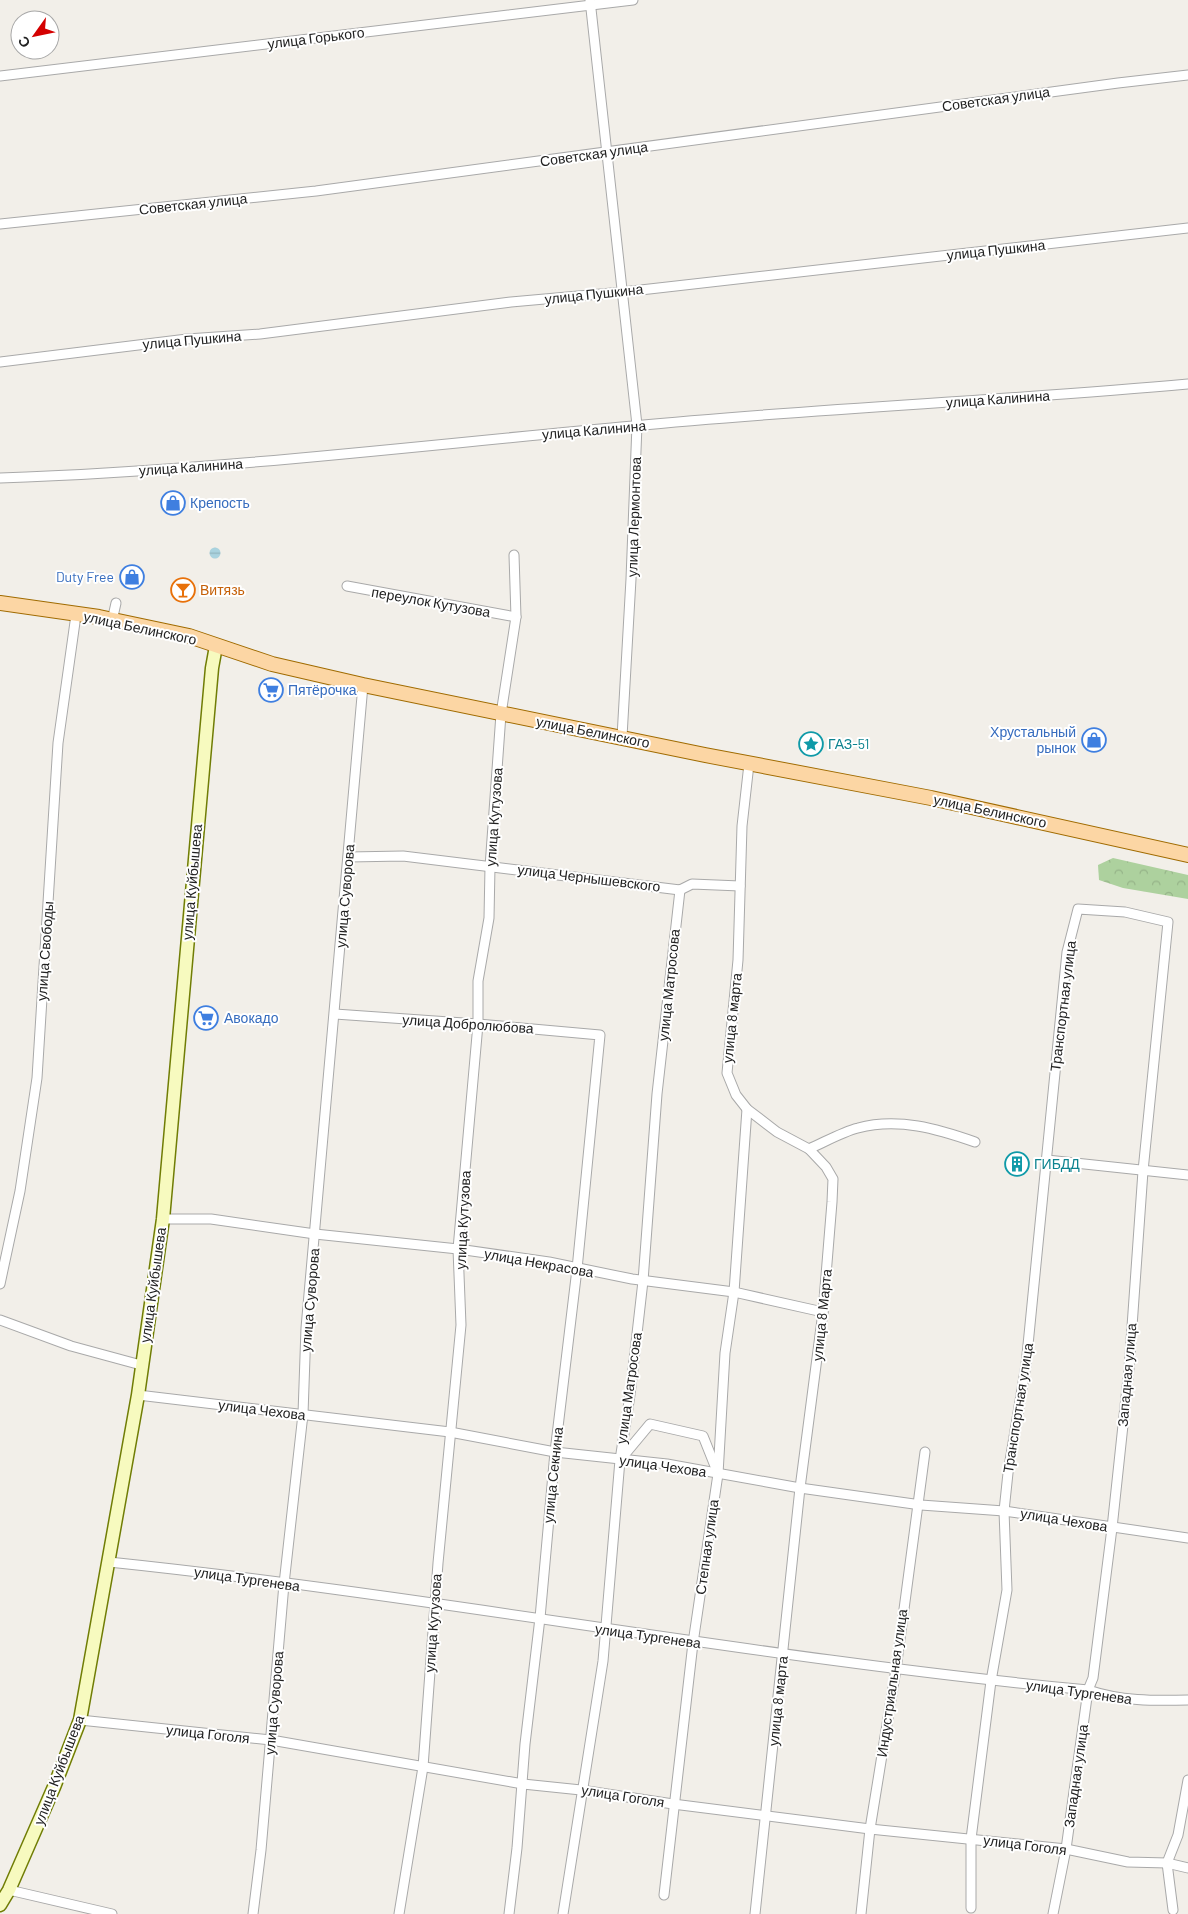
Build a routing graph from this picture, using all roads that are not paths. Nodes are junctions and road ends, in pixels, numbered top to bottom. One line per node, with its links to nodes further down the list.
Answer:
1 (633, 0): 2 (street, улица Горького)
2 (591, 3): 4 (street, улица Горького); 5 (street, улица Лермонтова)
3 (1188, 75): 5 (street, Советская улица)
4 (0, 76)
5 (607, 152): 6 (street, Советская улица); 8 (street, улица Лермонтова)
6 (0, 224)
7 (1188, 228): 8 (street, улица Пушкина)
8 (622, 292): 9 (street, улица Пушкина); 11 (street, улица Лермонтова)
9 (0, 362)
10 (1188, 384): 11 (street, улица Калинина)
11 (637, 425): 12 (street, улица Калинина); 23 (street, улица Лермонтова)
12 (0, 478)
13 (514, 555): 18 (street, улица Кутузова)
14 (347, 586): 18 (street, переулок Кутузова)
15 (0, 603): 17 (main road, улица Белинского)
16 (116, 603): 19 (street)
17 (76, 615): 19 (main road, улица Белинского); 45 (street, улица Свободы)
18 (516, 617): 22 (street, улица Кутузова)
19 (112, 621): 20 (main road, улица Белинского)
20 (216, 646): 21 (main road, улица Белинского); 40 (main road, улица Куйбышева)
21 (363, 685): 22 (main road, улица Белинского); 26 (street, улица Суворова)
22 (501, 714): 23 (main road, улица Белинского); 27 (street, улица Кутузова)
23 (622, 737): 24 (main road, улица Белинского)
24 (749, 764): 25 (main road, улица Белинского); 28 (street, улица 8 марта)
25 (1188, 854)
26 (349, 857): 27 (street, улица Чернышевского); 31 (street, улица Суворова)
27 (490, 867): 29 (street, улица Чернышевского); 32 (street, улица Кутузова)
28 (740, 886): 29 (street); 34 (street, улица 8 марта)
29 (680, 890): 44 (street, улица Матросова)
30 (1078, 909): 37 (street, Транспортная улица); 38 (street, Западная улица)
31 (335, 1014): 32 (street, улица Добролюбова); 41 (street, улица Суворова)
32 (478, 1024): 33 (street, улица Добролюбова); 42 (street, улица Кутузова)
33 (600, 1035): 43 (street, улица Секнина)
34 (747, 1109): 36 (street, улица 8 марта); 46 (street, Степная улица)
35 (976, 1142): 36 (street)
36 (809, 1149): 47 (street, улица 8 Марта)
37 (1046, 1160): 38 (street); 59 (street, Транспортная улица)
38 (1143, 1171): 39 (street); 60 (street, Западная улица)
39 (1188, 1175)
40 (163, 1219): 41 (street, улица Некрасова); 49 (main road, улица Куйбышева)
41 (315, 1234): 42 (street, улица Некрасова); 51 (street, улица Суворова)
42 (458, 1249): 43 (street, улица Некрасова); 52 (street, улица Кутузова)
43 (577, 1269): 44 (street, улица Некрасова); 53 (street, улица Секнина)
44 (642, 1281): 46 (street, улица Некрасова); 55 (street, улица Матросова)
45 (0, 1284)
46 (734, 1292): 47 (street, улица Некрасова); 56 (street, Степная улица)
47 (823, 1312): 57 (street, улица 8 Марта)
48 (0, 1320): 49 (street)
49 (141, 1365): 50 (main road, улица Куйбышева)
50 (138, 1395): 51 (street, улица Чехова); 62 (main road, улица Куйбышева)
51 (303, 1414): 52 (street, улица Чехова); 63 (street, улица Суворова)
52 (450, 1432): 53 (street, улица Чехова); 64 (street, улица Кутузова)
53 (555, 1452): 55 (street, улица Чехова); 65 (street, улица Секнина)
54 (925, 1452): 58 (street, Индустриальная улица)
55 (620, 1460): 56 (street, улица Чехова); 56 (street); 66 (street, улица Матросова)
56 (718, 1474): 57 (street, улица Чехова); 67 (street, Степная улица)
57 (800, 1488): 58 (street, улица Чехова); 68 (street, улица 8 марта)
58 (917, 1505): 59 (street, улица Чехова); 69 (street, Индустриальная улица)
59 (1004, 1511): 60 (street, улица Чехова); 70 (street, Транспортная улица)
60 (1112, 1528): 61 (street, улица Чехова); 71 (street, Западная улица)
61 (1188, 1538)
62 (109, 1562): 63 (street, улица Тургенева); 73 (main road, улица Куйбышева)
63 (284, 1584): 64 (street, улица Тургенева); 74 (street, улица Суворова)
64 (435, 1604): 65 (street, улица Тургенева); 75 (street, улица Кутузова)
65 (540, 1618): 66 (street, улица Тургенева); 77 (street, улица Секнина)
66 (606, 1630): 67 (street, улица Тургенева); 78 (street, улица Матросова)
67 (693, 1643): 68 (street, улица Тургенева); 79 (street, Степная улица)
68 (783, 1653): 69 (street, улица Тургенева); 80 (street, улица 8 марта)
69 (896, 1669): 70 (street, улица Тургенева); 81 (street, Индустриальная улица)
70 (991, 1681): 71 (street, улица Тургенева); 82 (street, Транспортная улица)
71 (1088, 1690): 72 (street, улица Тургенева); 83 (street, Западная улица)
72 (1188, 1700)
73 (80, 1720): 74 (street, улица Гоголя); 86 (main road, улица Куйбышева)
74 (271, 1740): 75 (street, улица Гоголя); 92 (street, улица Суворова)
75 (424, 1767): 77 (street, улица Гоголя); 93 (street, улица Кутузова)
76 (1188, 1780): 84 (street)
77 (524, 1784): 78 (street, улица Гоголя); 94 (street, улица Секнина)
78 (581, 1790): 79 (street, улица Гоголя); 95 (street, улица Матросова)
79 (673, 1804): 80 (street, улица Гоголя); 87 (street, Степная улица)
80 (765, 1815): 81 (street, улица Гоголя); 96 (street, улица 8 марта)
81 (870, 1829): 82 (street, улица Гоголя); 97 (street, Индустриальная улица)
82 (971, 1839): 83 (street, улица Гоголя); 89 (street, Транспортная улица)
83 (1066, 1849): 84 (street, улица Гоголя); 98 (street, Западная улица)
84 (1167, 1863): 85 (street, улица Гоголя); 90 (street)
85 (1188, 1868)
86 (9, 1890): 88 (main road, улица Куйбышева); 91 (street)
87 (664, 1895)
88 (0, 1905)
89 (971, 1908)
90 (1173, 1910)
91 (112, 1914)
92 (253, 1914)
93 (398, 1914)
94 (509, 1914)
95 (563, 1914)
96 (755, 1914)
97 (861, 1914)
98 (1053, 1914)

